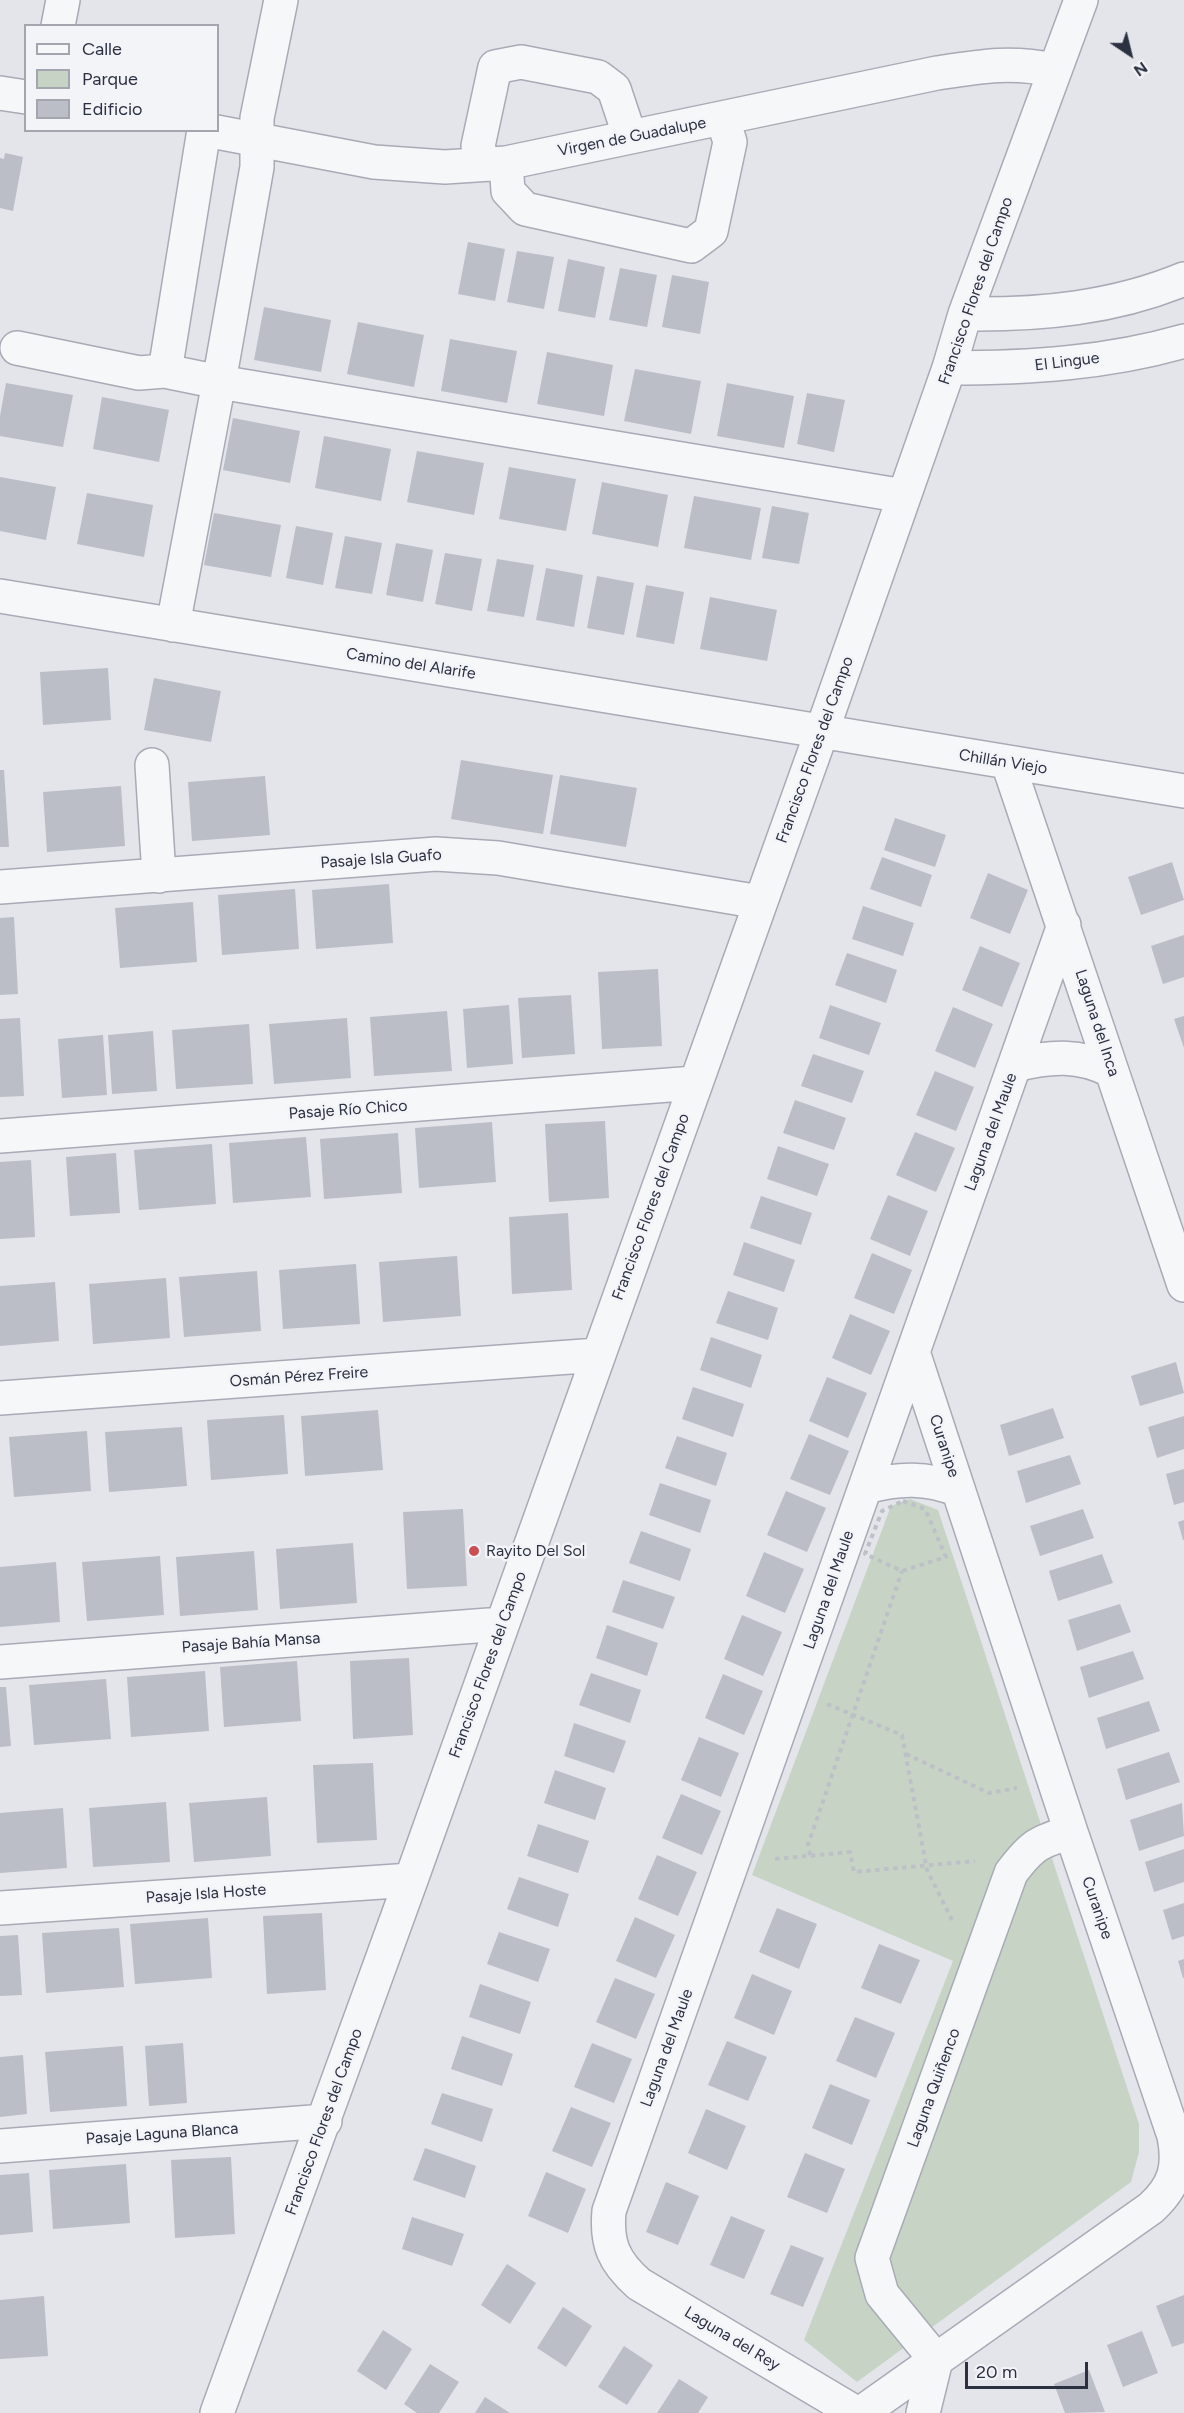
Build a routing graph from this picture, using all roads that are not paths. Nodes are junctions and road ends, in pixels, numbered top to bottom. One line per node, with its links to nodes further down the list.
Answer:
1 (63, 0): 4 (street)
2 (281, 0): 12 (street)
3 (1081, 0): 5 (street, Francisco Flores del Campo)
4 (58, 24)
5 (1055, 70): 8 (street, Virgen de Guadalupe); 15 (street, Francisco Flores del Campo)
6 (0, 93): 7 (street)
7 (24, 97)
8 (723, 119): 11 (street, Virgen de Guadalupe); 13 (street)
9 (205, 132): 19 (street)
10 (215, 132): 12 (street, Virgen de Guadalupe)
11 (630, 137): 13 (street, Virgen de Guadalupe); 13 (street)
12 (256, 140): 13 (street, Virgen de Guadalupe); 20 (street)
13 (494, 163)
14 (1184, 279): 15 (street)
15 (965, 314): 18 (street, Francisco Flores del Campo)
16 (1184, 341): 18 (street, El Lingue)
17 (16, 348): 19 (street)
18 (949, 368): 21 (street, Francisco Flores del Campo)
19 (165, 371): 20 (street)
20 (219, 382): 21 (street); 23 (street)
21 (904, 496): 24 (street, Francisco Flores del Campo)
22 (0, 596): 23 (street, Camino del Alarife)
23 (173, 625): 24 (street, Camino del Alarife)
24 (822, 731): 25 (street, Chillán Viejo); 30 (street, Francisco Flores del Campo)
25 (1008, 763): 27 (street, Chillán Viejo); 31 (street, Laguna del Inca)
26 (152, 765): 28 (street)
27 (1184, 791)
28 (159, 876): 29 (street, Pasaje Isla Guafo); 30 (street, Pasaje Isla Guafo)
29 (0, 887)
30 (760, 902): 34 (street, Francisco Flores del Campo)
31 (1064, 925): 32 (street, Laguna del Maule); 33 (street, Laguna del Inca)
32 (1015, 1065): 33 (street); 37 (street, Laguna del Maule)
33 (1113, 1071): 36 (street, Laguna del Inca)
34 (695, 1083): 35 (street, Pasaje Río Chico); 38 (street, Francisco Flores del Campo)
35 (0, 1136)
36 (1184, 1285)
37 (913, 1352): 40 (street, Laguna del Maule); 41 (street, Curanipe)
38 (598, 1355): 39 (street, Osmán Pérez Freire); 42 (street, Francisco Flores del Campo)
39 (0, 1398)
40 (866, 1486): 41 (street); 49 (street, Laguna del Maule)
41 (958, 1490): 44 (street, Curanipe)
42 (502, 1624): 43 (street, Pasaje Bahía Mansa); 45 (street, Francisco Flores del Campo)
43 (0, 1662)
44 (1071, 1832): 50 (street, Laguna Quiñenco); 50 (street, Curanipe)
45 (411, 1880): 46 (street, Pasaje Isla Hoste); 47 (street, Francisco Flores del Campo)
46 (0, 1908)
47 (325, 2121): 48 (street, Pasaje Laguna Blanca); 51 (street, Francisco Flores del Campo)
48 (0, 2146)
49 (615, 2257): 52 (street, Laguna del Rey)
50 (936, 2360): 52 (street, Curanipe); 53 (street)
51 (217, 2413)
52 (859, 2413)
53 (923, 2413)

